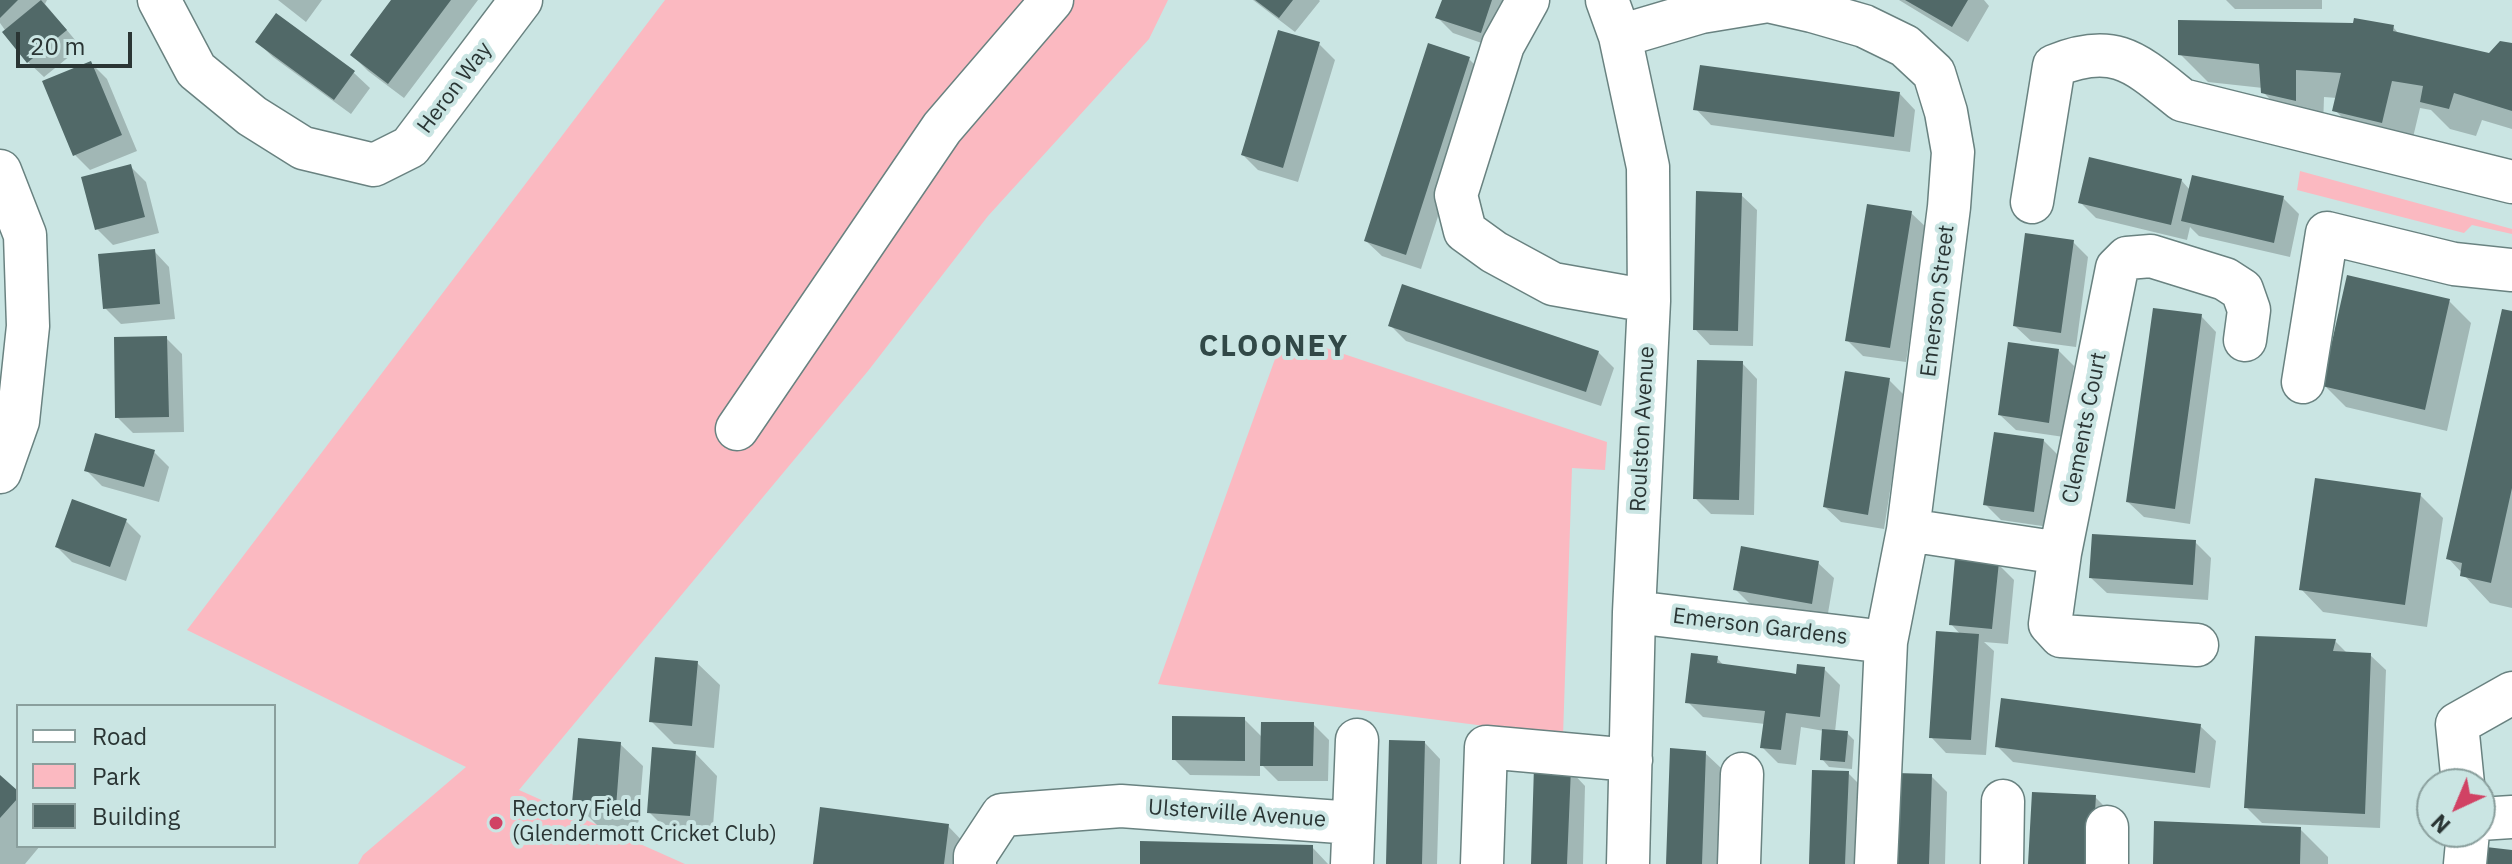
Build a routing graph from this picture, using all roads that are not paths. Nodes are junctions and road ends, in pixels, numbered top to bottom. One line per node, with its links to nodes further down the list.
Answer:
1 (159, 0): 2 (street, Heron Way)
2 (521, 0)
3 (1052, 0): 13 (street)
4 (1528, 0): 10 (street)
5 (1614, 18): 10 (street, Roulston Avenue); 15 (street, Emerson Street)
6 (0, 171): 14 (street)
7 (2512, 182): 8 (street)
8 (2032, 202)
9 (2512, 270): 12 (street)
10 (1649, 301): 17 (street, Roulston Avenue)
11 (2245, 340): 16 (street, Clements Court)
12 (2303, 382)
13 (737, 429)
14 (0, 472)
15 (1908, 530): 16 (street); 18 (street, Emerson Street)
16 (2060, 553): 19 (street, Clements Court)
17 (1634, 612): 18 (street, Emerson Gardens); 22 (street, Roulston Avenue)
18 (1886, 642): 32 (street, Emerson Street)
19 (2197, 645)
20 (2512, 693): 23 (street)
21 (1357, 740): 26 (street)
22 (1631, 760): 29 (street); 30 (street, Roulston Avenue)
23 (2461, 768)
24 (1742, 774): 31 (street)
25 (2003, 801): 33 (street)
26 (1353, 823): 27 (street, Ulsterville Avenue); 28 (street)
27 (975, 864)
28 (1352, 864)
29 (1482, 864)
30 (1628, 864)
31 (1739, 864)
32 (1876, 864)
33 (2002, 864)

